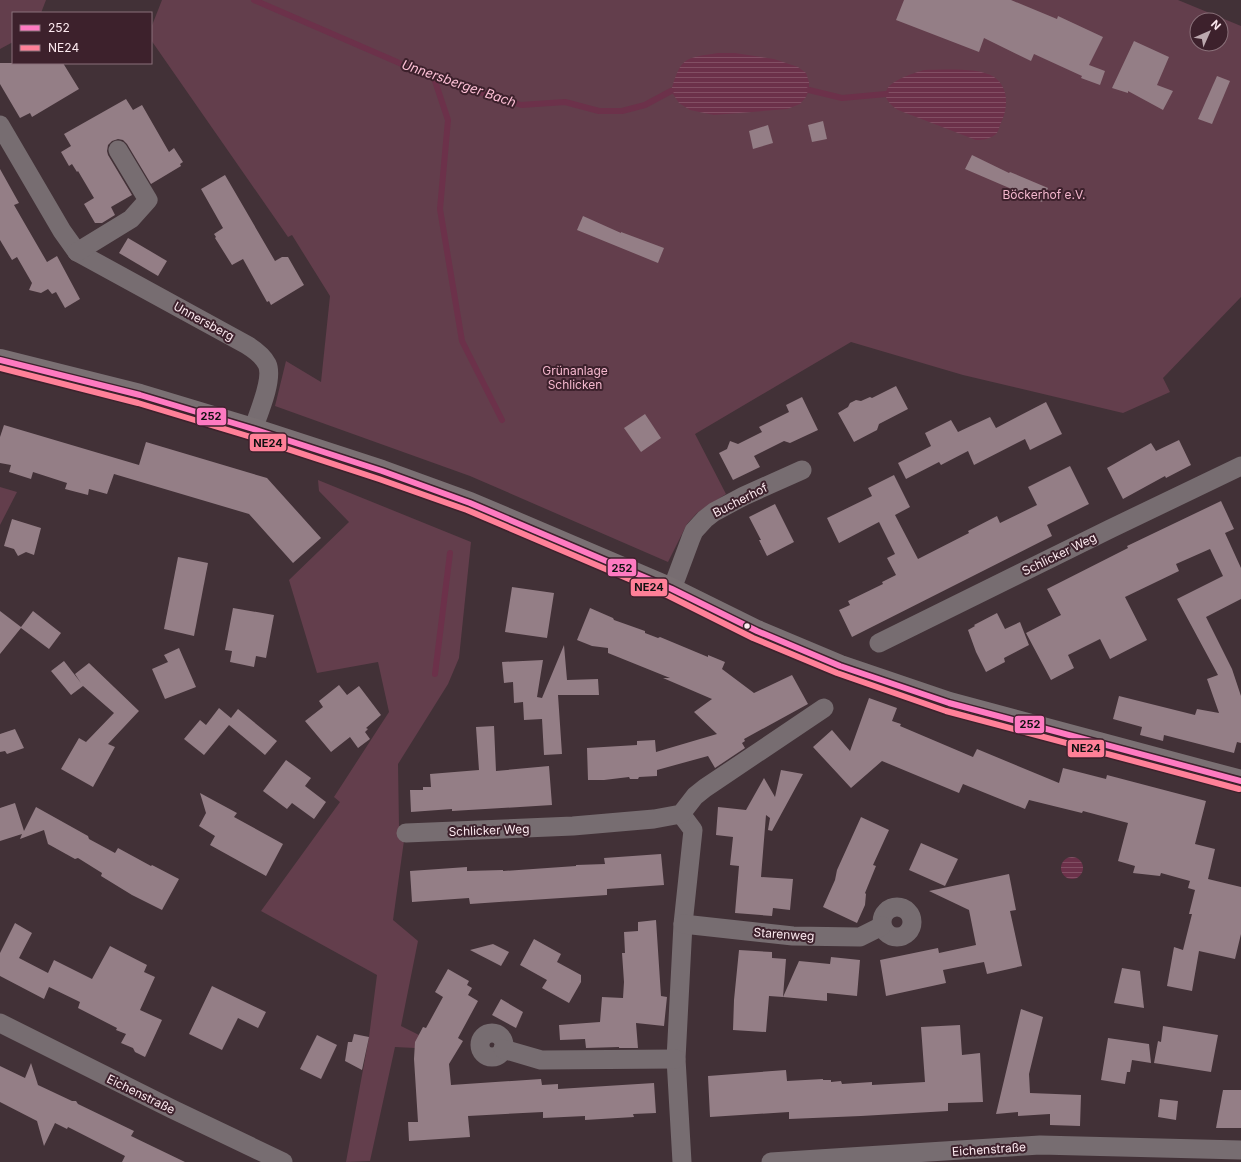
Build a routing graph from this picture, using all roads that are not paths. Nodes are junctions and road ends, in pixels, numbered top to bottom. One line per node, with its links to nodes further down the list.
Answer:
1 (0, 125): 3 (street, Unnersberg)
2 (118, 150): 3 (street)
3 (77, 252): 5 (street, Unnersberg)
4 (0, 360): 5 (main road)
5 (253, 429): 8 (main road)
6 (1241, 466): 9 (street, Schlicker Weg)
7 (802, 470): 8 (street, Bucherhof)
8 (672, 589): 11 (main road)
9 (879, 643)
10 (824, 708): 12 (street)
11 (1241, 781)
12 (681, 814): 13 (street, Schlicker Weg); 14 (street)
13 (406, 833)
14 (683, 924): 15 (street, Starenweg); 18 (street)
15 (882, 926)
16 (0, 1023): 22 (street, Eichenstraße)
17 (503, 1049): 18 (street)
18 (676, 1059): 23 (street)
19 (1241, 1150): 21 (street, Eichenstraße)
20 (996, 1155): 21 (street, Eichenstraße); 24 (street, Eichenstraße)
21 (1183, 1155)
22 (283, 1162)
23 (682, 1162)
24 (771, 1162)

